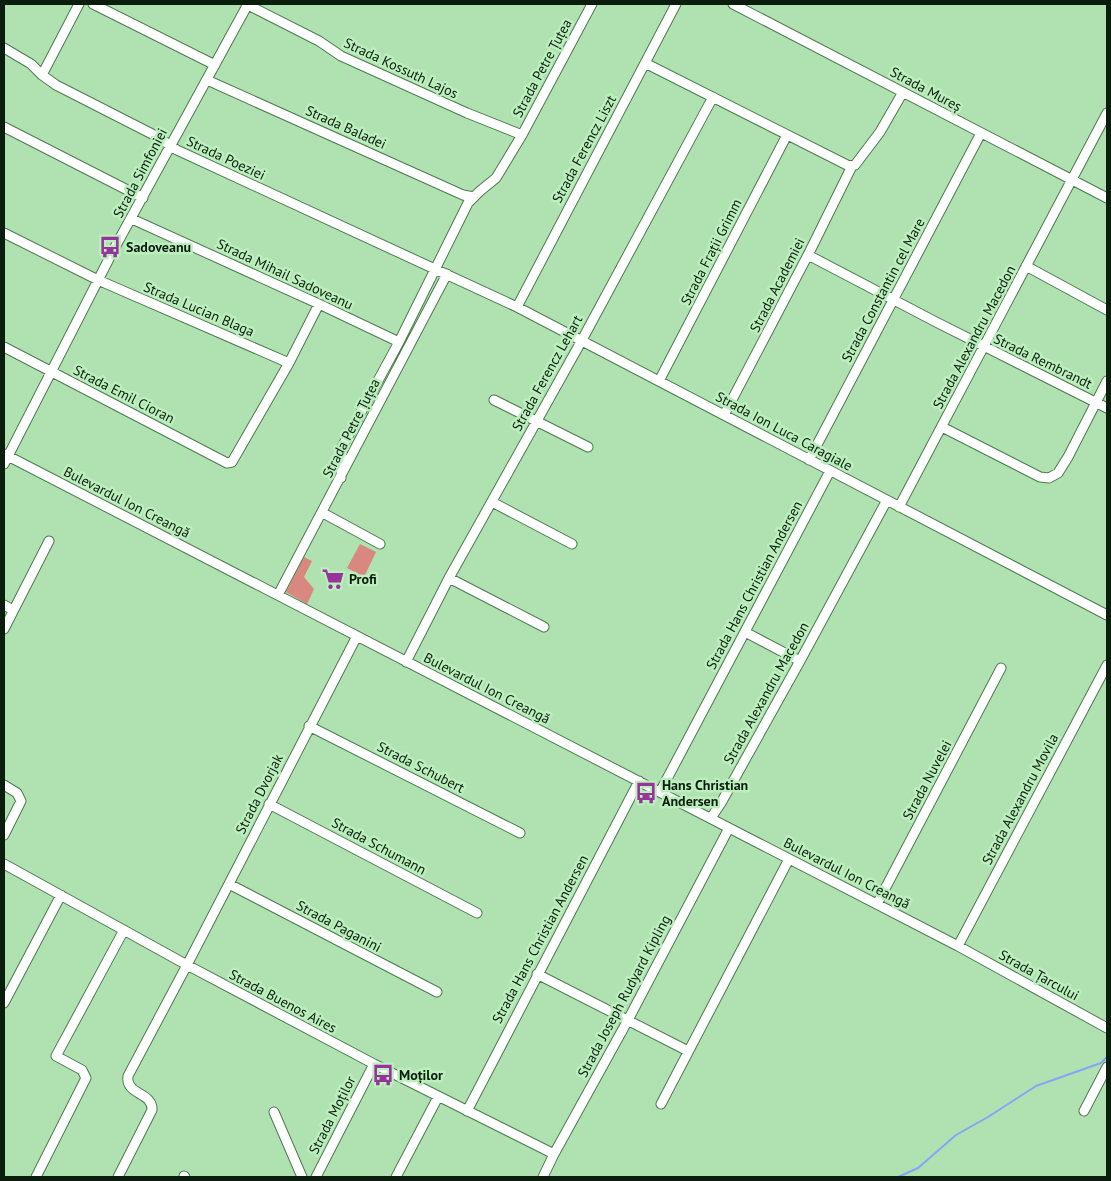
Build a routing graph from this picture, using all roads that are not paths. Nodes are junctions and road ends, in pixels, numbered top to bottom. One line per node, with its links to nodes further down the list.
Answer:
1 (80, 4): 10 (street)
2 (93, 4): 9 (street)
3 (247, 4): 9 (street, Strada Simfoniei); 17 (street, Strada Kossuth Lajos)
4 (592, 4): 17 (street, Strada Petre Țuțea)
5 (676, 4): 8 (street, Strada Ferencz Liszt)
6 (733, 4): 12 (street, Strada Mureș)
7 (4, 48): 10 (street, Strada Poeziei)
8 (645, 63): 13 (street); 34 (street, Strada Ferencz Liszt)
9 (215, 65): 11 (street, Strada Simfoniei)
10 (42, 75): 19 (street, Strada Poeziei)
11 (207, 80): 19 (street, Strada Simfoniei); 22 (street, Strada Baladei)
12 (903, 92): 16 (street, Strada Mureș); 20 (street, Strada Academiei)
13 (713, 97): 18 (street); 36 (street, Strada Ferencz Lehart)
14 (1107, 113): 21 (street, Strada Alexandru Macedon)
15 (4, 127): 23 (street)
16 (981, 133): 21 (street, Strada Mureș); 32 (street, Strada Constantin cel Mare)
17 (522, 135): 22 (street, Strada Petre Țuțea)
18 (787, 135): 20 (street); 44 (street, Strada Frații Grimm)
19 (170, 145): 23 (street, Strada Simfoniei); 29 (street, Strada Poeziei)
20 (852, 166): 27 (street, Strada Academiei)
21 (1072, 179): 24 (street, Strada Mureș); 28 (street, Strada Alexandru Macedon)
22 (474, 197): 29 (street, Strada Petre Țuțea)
23 (143, 198): 25 (street, Strada Simfoniei)
24 (1107, 198)
25 (132, 219): 31 (street, Strada Simfoniei); 33 (street, Strada Mihail Sadoveanu)
26 (4, 233): 31 (street, Strada Lucian Blaga)
27 (808, 255): 32 (street, Strada Rembrandt); 48 (street, Strada Academiei)
28 (1026, 266): 35 (street); 39 (street, Strada Alexandru Macedon)
29 (435, 268): 30 (street, Strada Poeziei); 38 (street, Strada Petre Țuțea)
30 (447, 274): 34 (street, Strada Ion Luca Caragiale); 40 (street, Strada Petre Țuțea)
31 (98, 280): 41 (street, Strada Lucian Blaga); 42 (street, Strada Simfoniei)
32 (893, 300): 39 (street, Strada Rembrandt); 53 (street, Strada Constantin cel Mare)
33 (319, 304): 38 (street, Strada Mihail Sadoveanu); 41 (street)
34 (517, 307): 36 (street, Strada Ion Luca Caragiale)
35 (1107, 310)
36 (582, 340): 44 (street, Strada Ion Luca Caragiale); 49 (street, Strada Ferencz Lehart)
37 (4, 346): 42 (street, Strada Emil Cioran)
38 (397, 346): 40 (street, Strada Mihail Sadoveanu); 55 (street, Strada Petre Țuțea)
39 (984, 347): 46 (street, Strada Rembrandt); 50 (street, Strada Alexandru Macedon)
40 (405, 354): 55 (street, Strada Petre Țuțea)
41 (289, 363): 42 (street, Strada Emil Cioran)
42 (51, 371): 52 (street, Strada Simfoniei)
43 (1107, 380): 46 (street)
44 (659, 381): 48 (street, Strada Ion Luca Caragiale)
45 (494, 400): 49 (street)
46 (1095, 402): 47 (street, Strada Rembrandt); 50 (street)
47 (1107, 408)
48 (724, 415): 53 (street, Strada Ion Luca Caragiale)
49 (536, 421): 51 (street); 57 (street, Strada Ferencz Lehart)
50 (942, 427): 58 (street, Strada Alexandru Macedon)
51 (588, 447)
52 (5, 458): 64 (street, Bulevardul Ion Creangă)
53 (809, 460): 54 (street, Strada Ion Luca Caragiale)
54 (830, 470): 56 (street, Strada Ion Luca Caragiale); 70 (street, Strada Hans Christian Andersen)
55 (341, 478): 59 (street, Strada Petre Țuțea)
56 (886, 500): 58 (street, Strada Ion Luca Caragiale); 72 (street, Strada Alexandru Macedon)
57 (492, 502): 62 (street); 63 (street, Strada Ferencz Lehart)
58 (899, 507): 67 (street, Strada Ion Luca Caragiale)
59 (322, 513): 61 (street); 64 (street, Strada Petre Țuțea)
60 (49, 541): 66 (street)
61 (380, 544)
62 (572, 544)
63 (449, 578): 68 (street); 73 (street, Strada Ferencz Lehart)
64 (278, 595): 71 (street, Bulevardul Ion Creangă)
65 (4, 605): 66 (street)
66 (13, 610): 69 (street)
67 (1107, 616)
68 (544, 627)
69 (4, 629)
70 (745, 632): 72 (street); 79 (street, Strada Hans Christian Andersen)
71 (357, 636): 73 (street, Bulevardul Ion Creangă); 76 (street, Strada Dvorjak)
72 (800, 661): 81 (street, Strada Alexandru Macedon)
73 (406, 662): 77 (street, Bulevardul Ion Creangă)
74 (1107, 664): 92 (street, Strada Alexandru Movila)
75 (1000, 668): 89 (street, Strada Nuvelei)
76 (310, 726): 80 (street, Strada Dvorjak); 83 (street, Strada Schubert)
77 (639, 781): 79 (street, Bulevardul Ion Creangă); 94 (street, Strada Hans Christian Andersen)
78 (4, 785): 84 (street)
79 (660, 792): 81 (street, Bulevardul Ion Creangă)
80 (269, 804): 87 (street, Strada Dvorjak); 90 (street, Strada Schumann)
81 (710, 818): 82 (street, Bulevardul Ion Creangă)
82 (729, 828): 85 (street, Bulevardul Ion Creangă); 97 (street, Strada Joseph Rudyard Kipling)
83 (520, 832)
84 (4, 835)
85 (789, 859): 89 (street, Bulevardul Ion Creangă); 99 (street)
86 (4, 864): 88 (street, Strada Buenos Aires)
87 (229, 884): 93 (street, Strada Dvorjak); 95 (street, Strada Paganini)
88 (61, 895): 91 (street, Strada Buenos Aires); 96 (street)
89 (877, 904): 92 (street, Bulevardul Ion Creangă)
90 (477, 913)
91 (124, 930): 93 (street, Strada Buenos Aires); 108 (street)
92 (958, 946): 98 (street, Strada Țarcului)
93 (187, 965): 100 (street, Strada Buenos Aires); 109 (street, Strada Dvorjak)
94 (537, 974): 97 (street); 104 (street, Strada Hans Christian Andersen)
95 (437, 992)
96 (4, 1003)
97 (628, 1020): 99 (street); 107 (street, Strada Joseph Rudyard Kipling)
98 (1107, 1028)
99 (688, 1051): 103 (street)
100 (374, 1064): 102 (street, Strada Buenos Aires); 111 (street, Strada Moților)
101 (1107, 1066): 105 (street)
102 (438, 1096): 104 (street, Strada Buenos Aires); 112 (street)
103 (660, 1104)
104 (467, 1111): 107 (street, Strada Buenos Aires)
105 (1084, 1111)
106 (274, 1112): 110 (street)
107 (554, 1154): 113 (street, Strada Joseph Rudyard Kipling)
108 (36, 1177)
109 (118, 1177)
110 (302, 1177)
111 (316, 1177)
112 (396, 1177)
113 (544, 1177)

